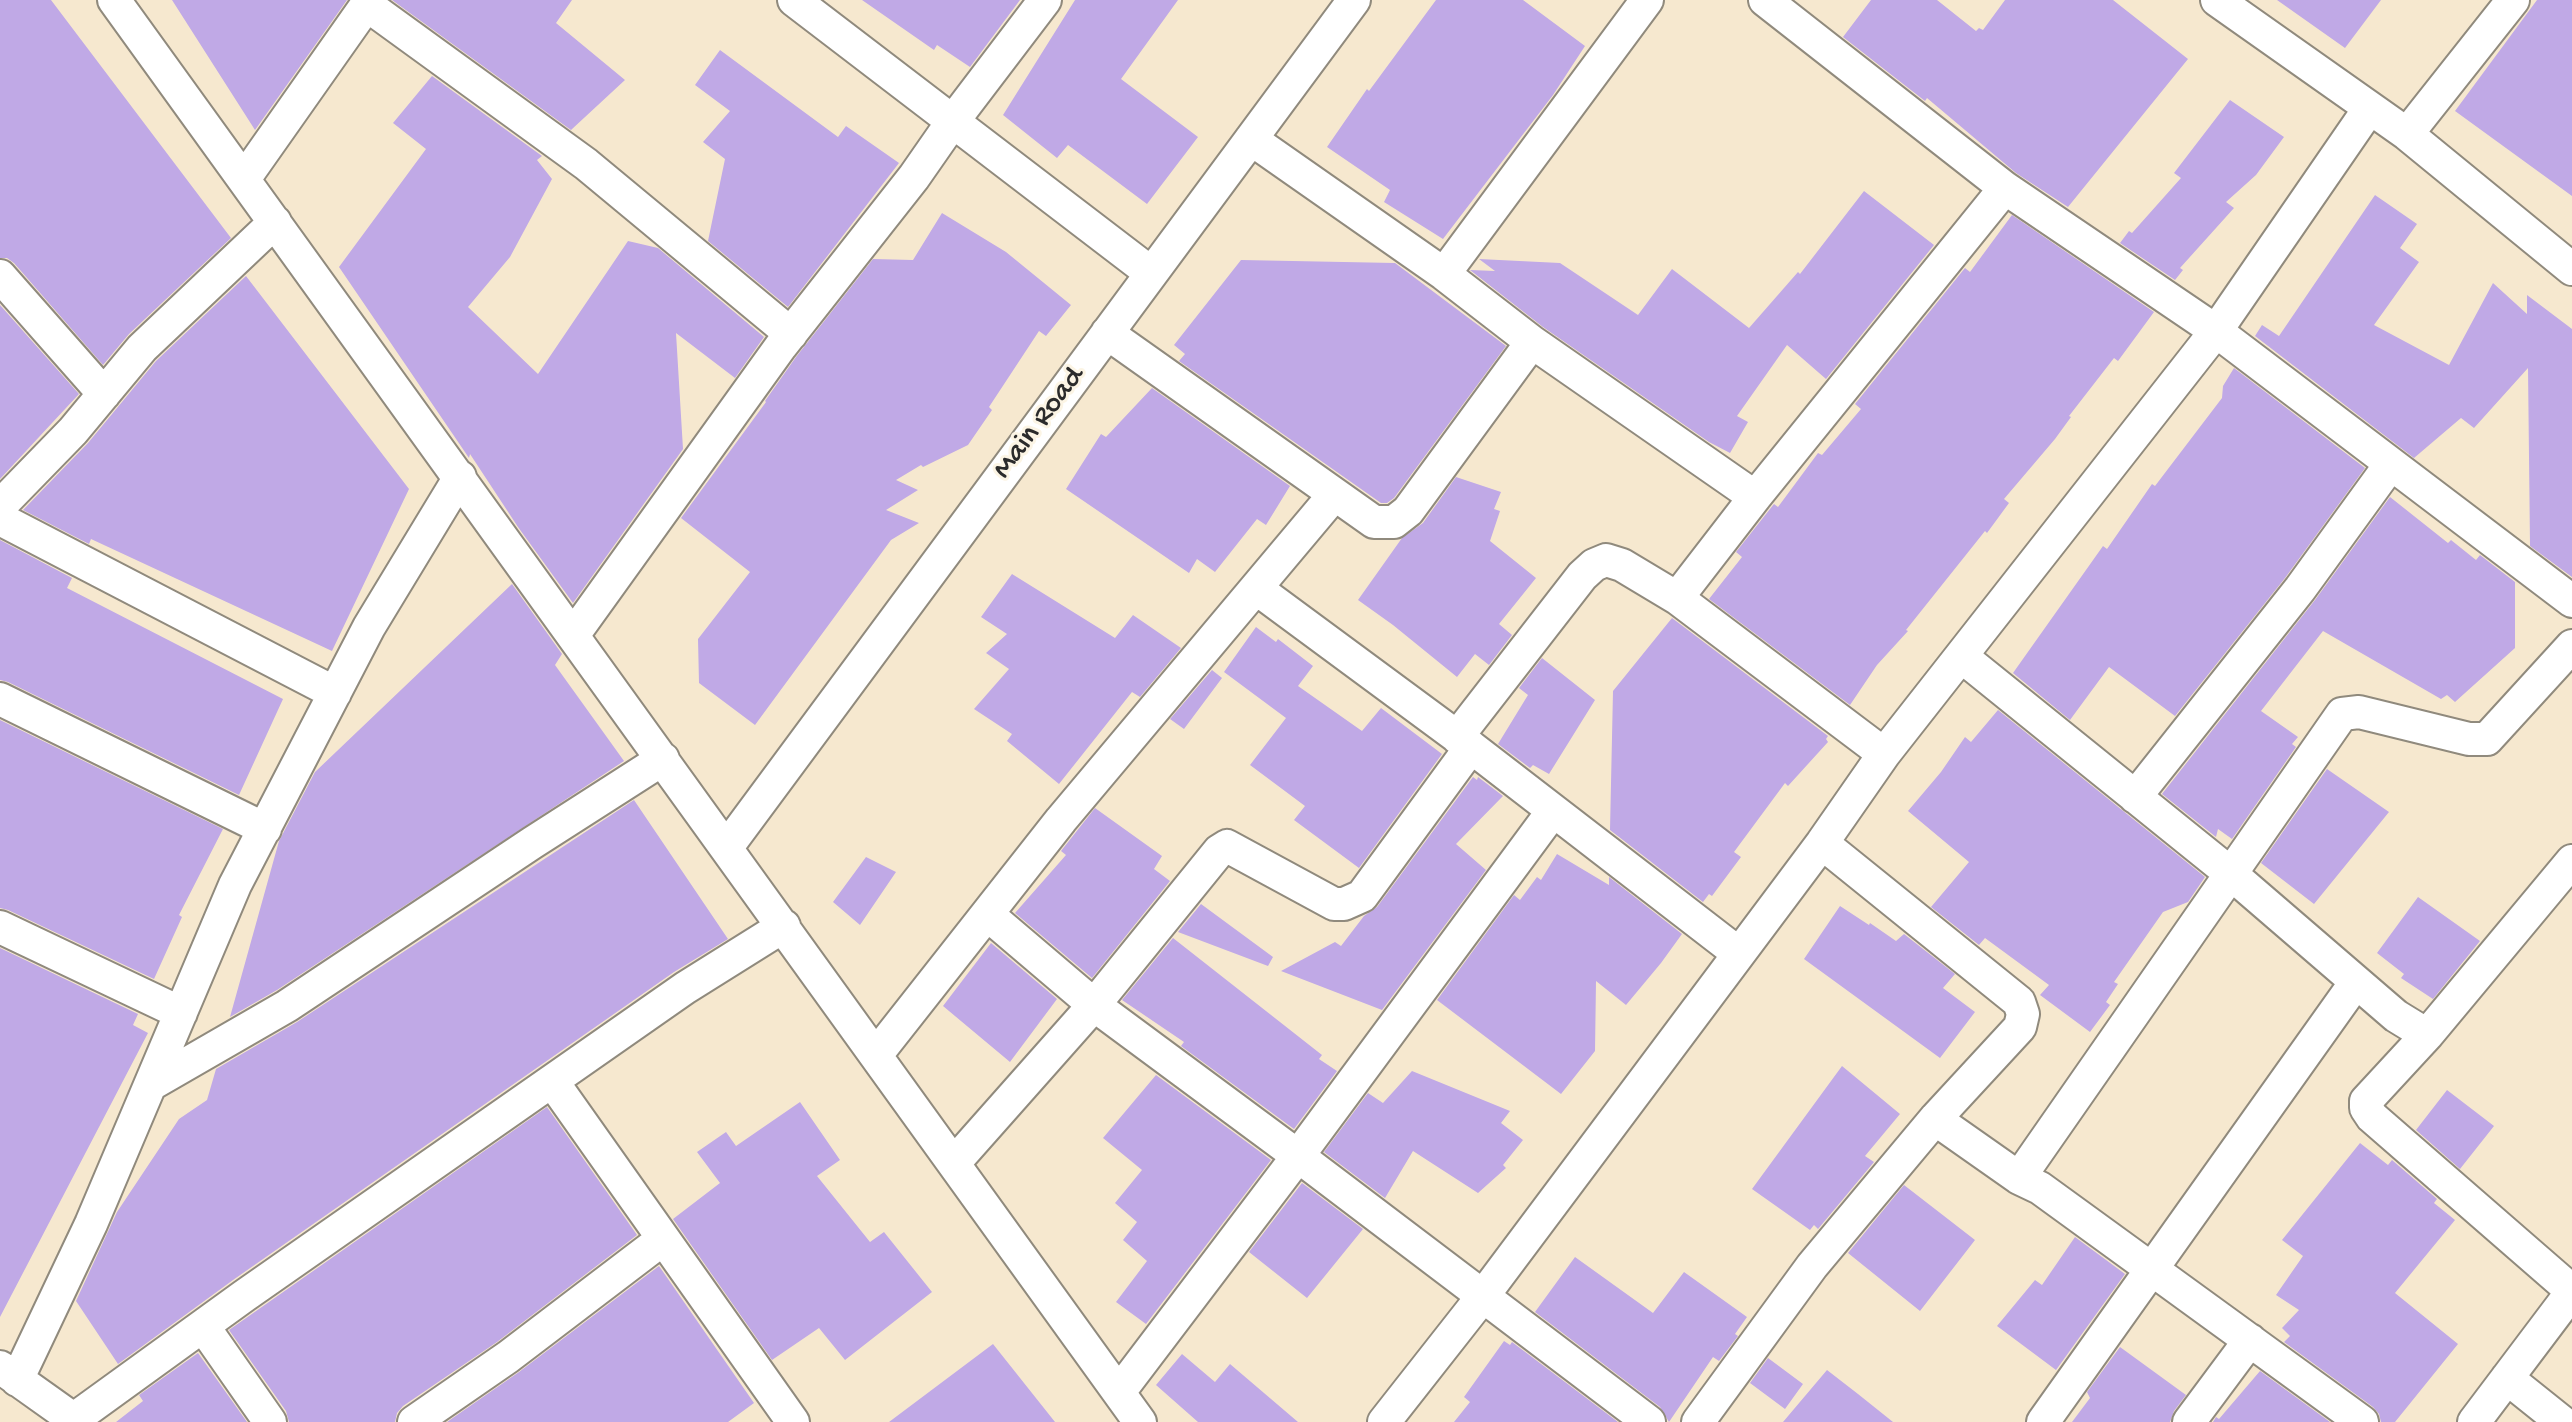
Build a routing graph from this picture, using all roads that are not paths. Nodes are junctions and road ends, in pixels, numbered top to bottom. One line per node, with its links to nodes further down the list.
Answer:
1 (114, 0): 14 (street)
2 (794, 0): 11 (street)
3 (1045, 0): 11 (street)
4 (1354, 0): 13 (street, Main Road)
5 (1647, 0): 19 (street)
6 (1765, 0): 15 (street)
7 (2217, 0): 10 (street)
8 (2513, 0): 12 (street)
9 (368, 3): 14 (street); 23 (street)
10 (2369, 109): 12 (street); 21 (street)
11 (953, 121): 18 (street); 23 (street)
12 (2407, 134): 17 (street)
13 (1251, 139): 18 (street, Main Road); 19 (street)
14 (244, 179): 16 (street)
15 (2005, 188): 21 (street); 29 (street)
16 (275, 222): 25 (street); 27 (street)
17 (2572, 269)
18 (1151, 273): 22 (street, Main Road)
19 (1444, 274): 24 (street)
20 (0, 276): 25 (street)
21 (2216, 331): 26 (street); 37 (street)
22 (1107, 333): 28 (street); 47 (street, Main Road)
23 (791, 334): 35 (street)
24 (1532, 342): 28 (street); 29 (street)
25 (104, 394): 30 (street)
26 (2390, 465): 34 (street); 43 (street)
27 (460, 477): 35 (street); 38 (street)
28 (1334, 495): 32 (street)
29 (1755, 497): 33 (street)
30 (0, 506)
31 (0, 519): 38 (street)
32 (1257, 589): 40 (street); 50 (street)
33 (1677, 598): 40 (street); 41 (street)
34 (2572, 601)
35 (574, 634): 42 (street)
36 (2572, 646): 49 (street)
37 (1961, 656): 41 (street); 43 (street)
38 (335, 693): 45 (street)
39 (0, 699): 45 (street)
40 (1464, 742): 44 (street); 55 (street)
41 (1884, 754): 46 (street)
42 (663, 759): 47 (street); 60 (street)
43 (2135, 797): 49 (street)
44 (1553, 811): 53 (street); 62 (street)
45 (265, 829): 56 (street)
46 (1822, 843): 53 (street); 61 (street)
47 (727, 847): 51 (street)
48 (2572, 861): 57 (street)
49 (2230, 873): 54 (street); 64 (street)
50 (987, 914): 55 (street); 58 (street)
51 (784, 926): 58 (street); 59 (street)
52 (0, 927): 56 (street)
53 (1738, 953): 68 (street)
54 (2356, 982): 57 (street); 66 (street)
55 (1094, 1005): 62 (street); 63 (street)
56 (181, 1013): 60 (street)
57 (2427, 1035): 67 (street)
58 (876, 1055): 63 (street)
59 (552, 1081): 65 (street); 69 (street)
60 (150, 1085): 71 (street)
61 (1935, 1119): 64 (street); 81 (street)
62 (1298, 1156): 68 (street); 73 (street)
63 (954, 1163): 73 (street)
64 (2019, 1178): 66 (street)
65 (663, 1239): 74 (street); 77 (street)
66 (2152, 1269): 70 (street); 82 (street)
67 (2572, 1292): 72 (street)
68 (1483, 1296): 79 (street); 80 (street)
69 (203, 1326): 75 (street); 76 (street)
70 (2250, 1340): 83 (street); 84 (street)
71 (9, 1374): 75 (street)
72 (2507, 1378): 85 (street); 86 (street)
73 (1119, 1392): 78 (street)
74 (781, 1417)
75 (72, 1420)
76 (270, 1422)
77 (414, 1422)
78 (1140, 1422)
79 (1384, 1422)
80 (1649, 1422)
81 (1698, 1422)
82 (2043, 1422)
83 (2189, 1422)
84 (2362, 1422)
85 (2474, 1422)
86 (2562, 1422)

